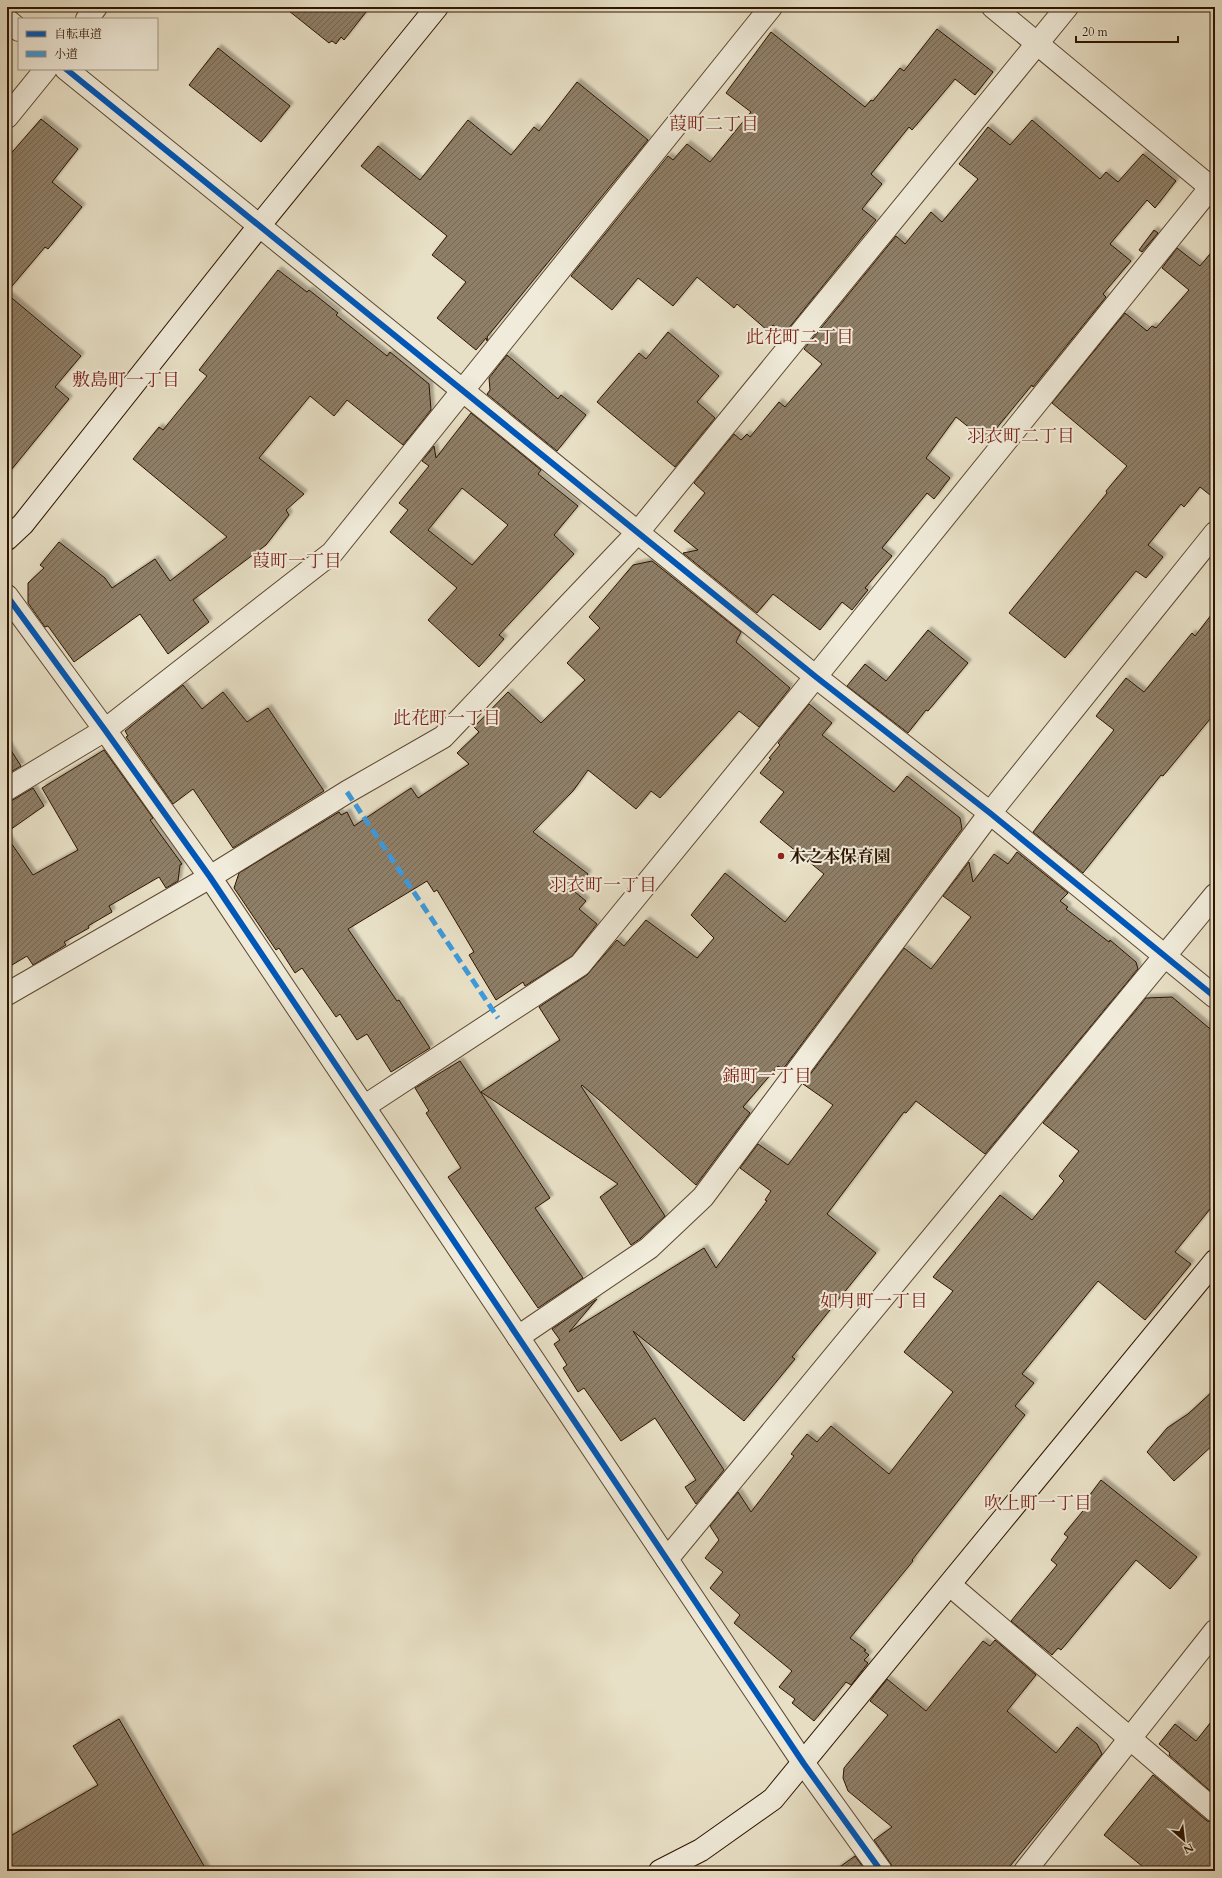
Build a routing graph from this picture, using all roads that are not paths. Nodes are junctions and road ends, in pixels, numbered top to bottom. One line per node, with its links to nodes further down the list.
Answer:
1 (96, 7): 6 (street)
2 (437, 7): 14 (street)
3 (771, 7): 15 (street)
4 (993, 7): 9 (street)
5 (1067, 7): 9 (street)
6 (88, 18)
7 (7, 20): 8 (street)
8 (18, 29)
9 (1038, 43): 13 (street); 16 (street)
10 (45, 70): 12 (street)
11 (67, 70): 14 (street)
12 (7, 117)
13 (1214, 187): 20 (street)
14 (259, 226): 15 (street); 18 (street)
15 (463, 390): 16 (street); 21 (street)
16 (638, 532): 20 (street); 24 (street)
17 (1215, 533): 23 (street)
18 (7, 539)
19 (7, 596): 21 (street)
20 (816, 677): 23 (street); 29 (street)
21 (106, 730): 22 (street); 24 (street)
22 (7, 789)
23 (990, 813): 26 (street); 31 (street)
24 (210, 877): 27 (street); 29 (street)
25 (1215, 895): 26 (street)
26 (1164, 956): 28 (street); 32 (street)
27 (7, 994)
28 (1215, 998)
29 (365, 1106): 31 (street)
30 (1215, 1261): 33 (street)
31 (518, 1337): 32 (street)
32 (667, 1559): 36 (street)
33 (950, 1585): 35 (street); 36 (street)
34 (1215, 1631): 35 (street)
35 (1130, 1738): 37 (street); 40 (street)
36 (804, 1764): 38 (street); 39 (street)
37 (1215, 1811)
38 (660, 1871)
39 (881, 1871)
40 (1026, 1871)

